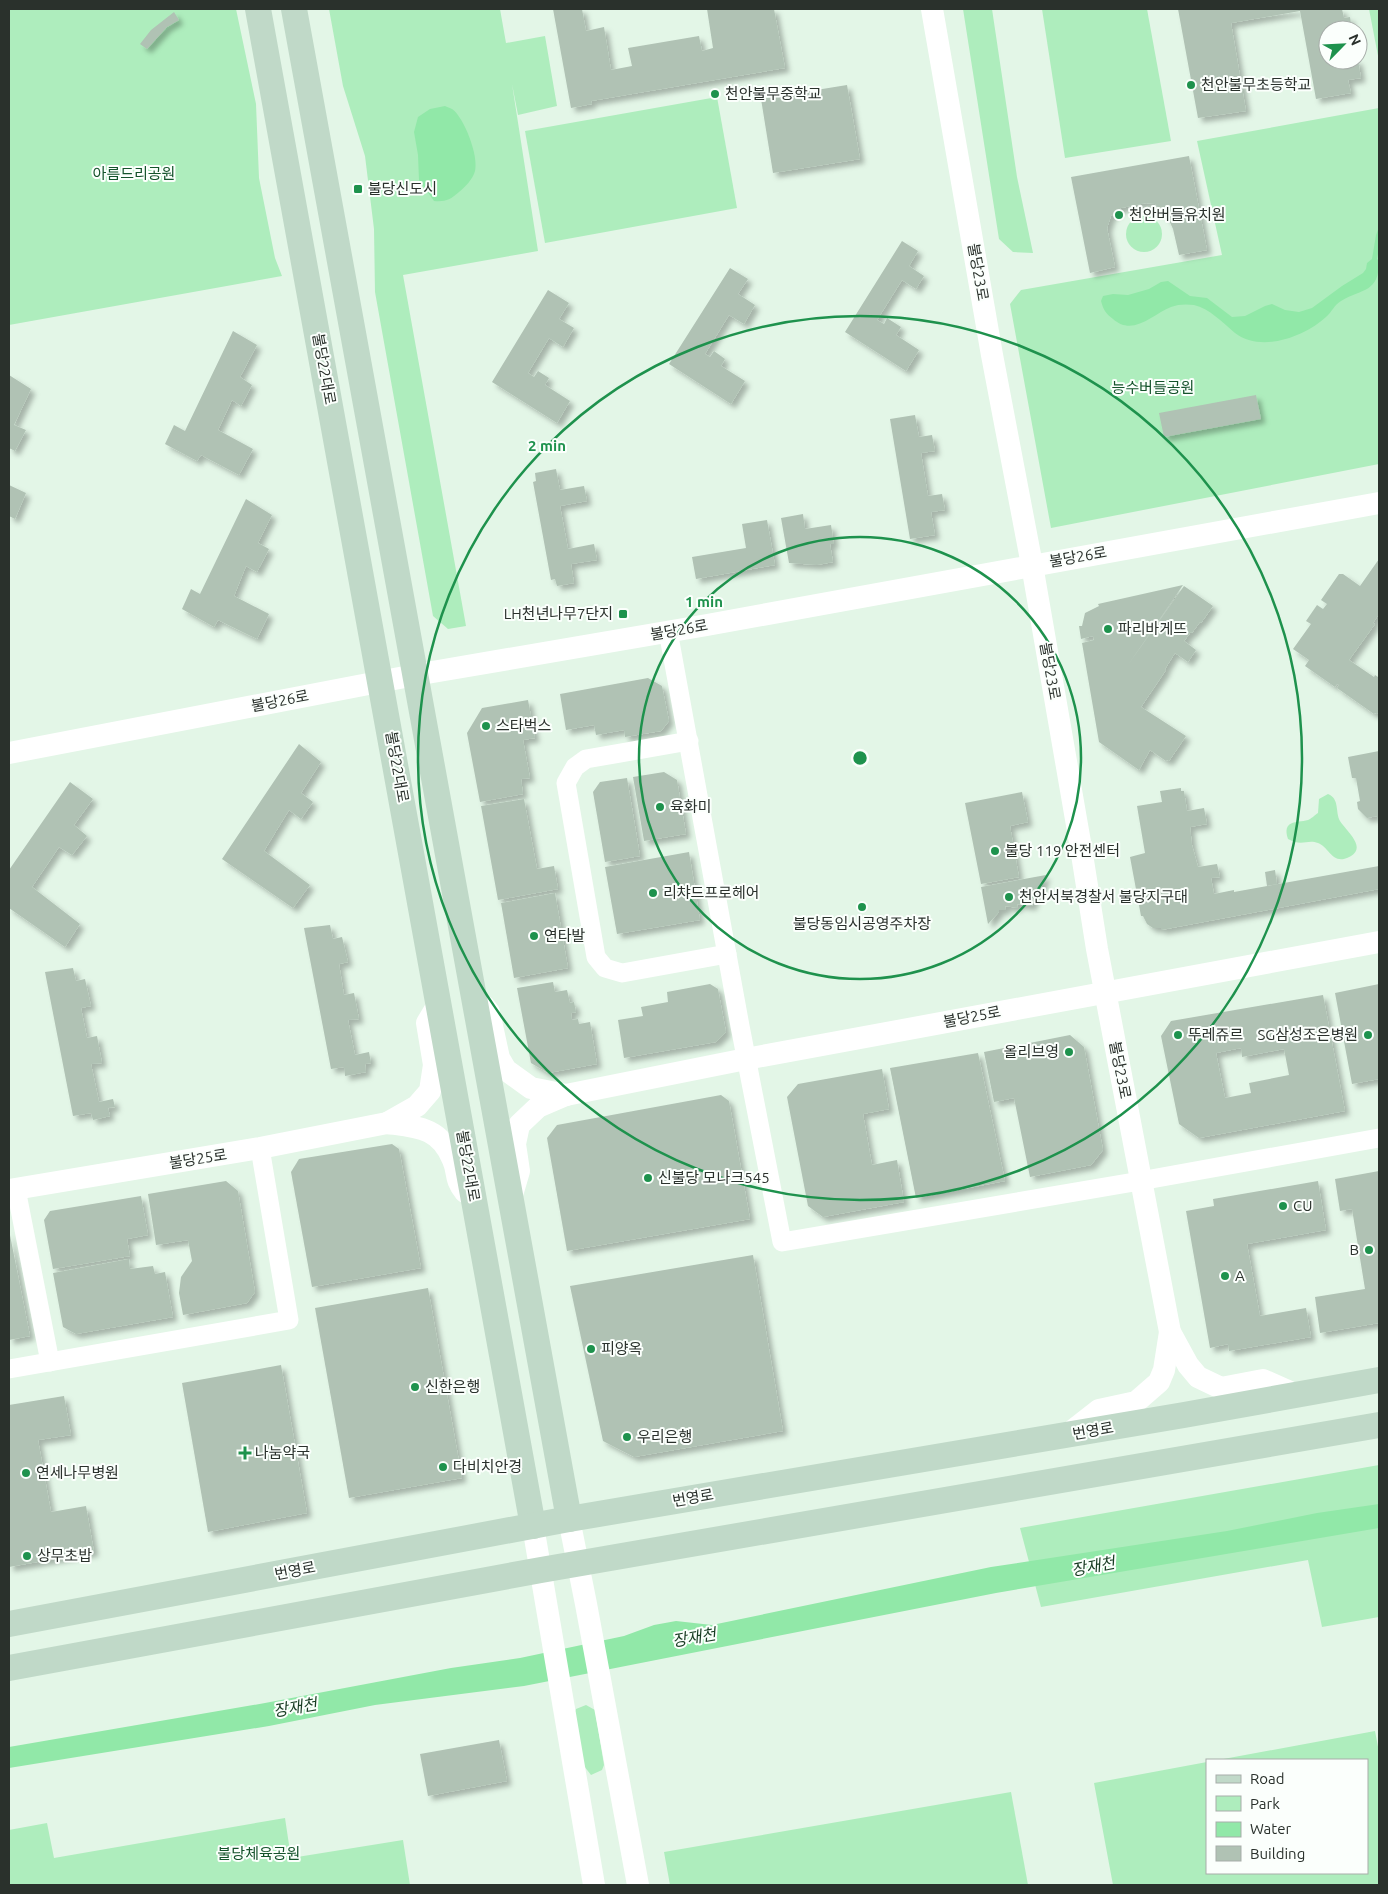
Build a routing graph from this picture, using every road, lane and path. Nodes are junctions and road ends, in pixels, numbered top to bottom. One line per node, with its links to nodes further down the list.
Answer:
1 (258, 9): 8 (main road, 불당22대로)
2 (294, 9): 7 (main road)
3 (932, 9): 5 (street, 불당23로)
4 (1379, 502): 5 (street, 불당26로)
5 (1032, 566): 6 (street, 불당26로); 13 (street, 불당23로)
6 (668, 631): 7 (street, 불당26로); 9 (street)
7 (415, 675): 8 (street, 불당26로); 14 (main road)
8 (381, 682): 10 (street, 불당26로); 15 (main road, 불당22대로)
9 (689, 741): 12 (street); 12 (street)
10 (9, 753)
11 (1379, 942): 13 (street, 불당25로)
12 (727, 954): 16 (street)
13 (1105, 992): 16 (street, 불당25로); 21 (street, 불당23로)
14 (473, 993): 17 (street); 23 (main road)
15 (439, 1003): 18 (street); 24 (main road, 불당22대로)
16 (746, 1059): 17 (street, 불당25로); 21 (street)
17 (566, 1094): 23 (street)
18 (387, 1123): 20 (street, 불당25로); 24 (street)
19 (1379, 1138): 21 (street)
20 (260, 1148): 22 (street, 불당25로); 26 (street)
21 (1140, 1181): 25 (street, 불당23로)
22 (12, 1189): 26 (street)
23 (510, 1198): 32 (main road)
24 (475, 1206): 33 (main road, 불당22대로)
25 (1170, 1332): 29 (street); 31 (street)
26 (50, 1362): 27 (street)
27 (9, 1369)
28 (1379, 1380): 29 (main road, 번영로)
29 (1297, 1395): 31 (main road, 번영로)
30 (1379, 1425): 34 (main road)
31 (1067, 1435): 32 (main road, 번영로)
32 (569, 1520): 33 (main road, 번영로); 34 (street)
33 (533, 1526): 35 (street); 36 (main road, 번영로)
34 (579, 1565): 35 (main road); 39 (street)
35 (541, 1570): 37 (main road); 38 (street)
36 (9, 1624)
37 (9, 1668)
38 (594, 1885)
39 (638, 1885)

